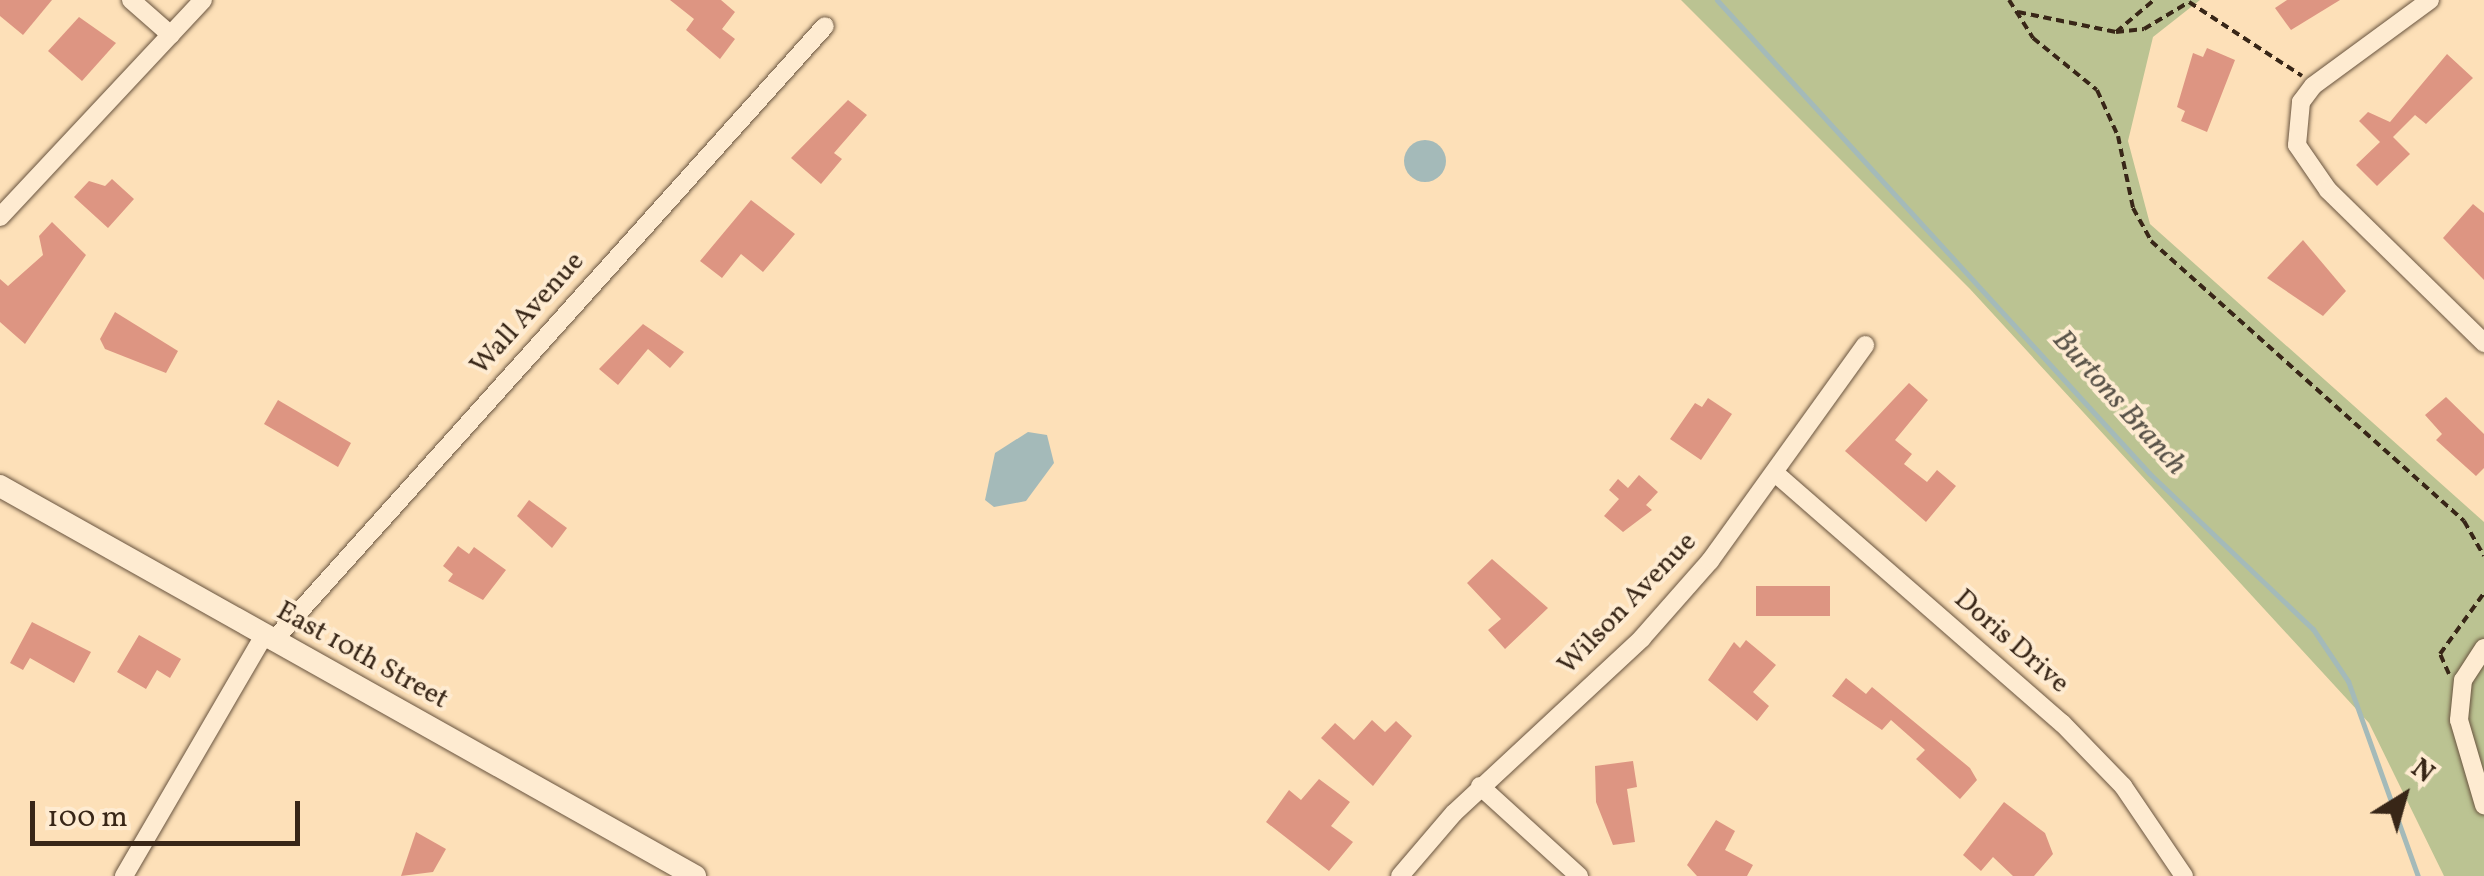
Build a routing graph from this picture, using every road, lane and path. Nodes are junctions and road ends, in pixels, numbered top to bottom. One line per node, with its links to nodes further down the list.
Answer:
1 (132, 0): 9 (street)
2 (203, 0): 9 (street)
3 (2009, 0): 6 (path)
4 (2154, 0): 8 (path)
5 (2430, 0): 10 (street)
6 (2015, 12): 8 (path); 16 (path)
7 (825, 26): 18 (street, Wall Avenue)
8 (2116, 32): 10 (path)
9 (171, 35): 11 (street)
10 (2313, 86): 12 (street)
11 (0, 217)
12 (2484, 343)
13 (1865, 345): 14 (street, Wilson Avenue)
14 (1775, 474): 21 (street, Wilson Avenue); 27 (street, Doris Drive)
15 (0, 486): 18 (main road, East 10th Street)
16 (2484, 556)
17 (2484, 593): 20 (path)
18 (268, 638): 23 (street, Wall Avenue); 24 (main road, East 10th Street)
19 (2484, 648): 20 (street)
20 (2461, 686): 22 (street)
21 (1480, 786): 25 (street, Wilson Avenue); 26 (street)
22 (2484, 805)
23 (124, 876)
24 (695, 876)
25 (1400, 876)
26 (1578, 876)
27 (2184, 876)

